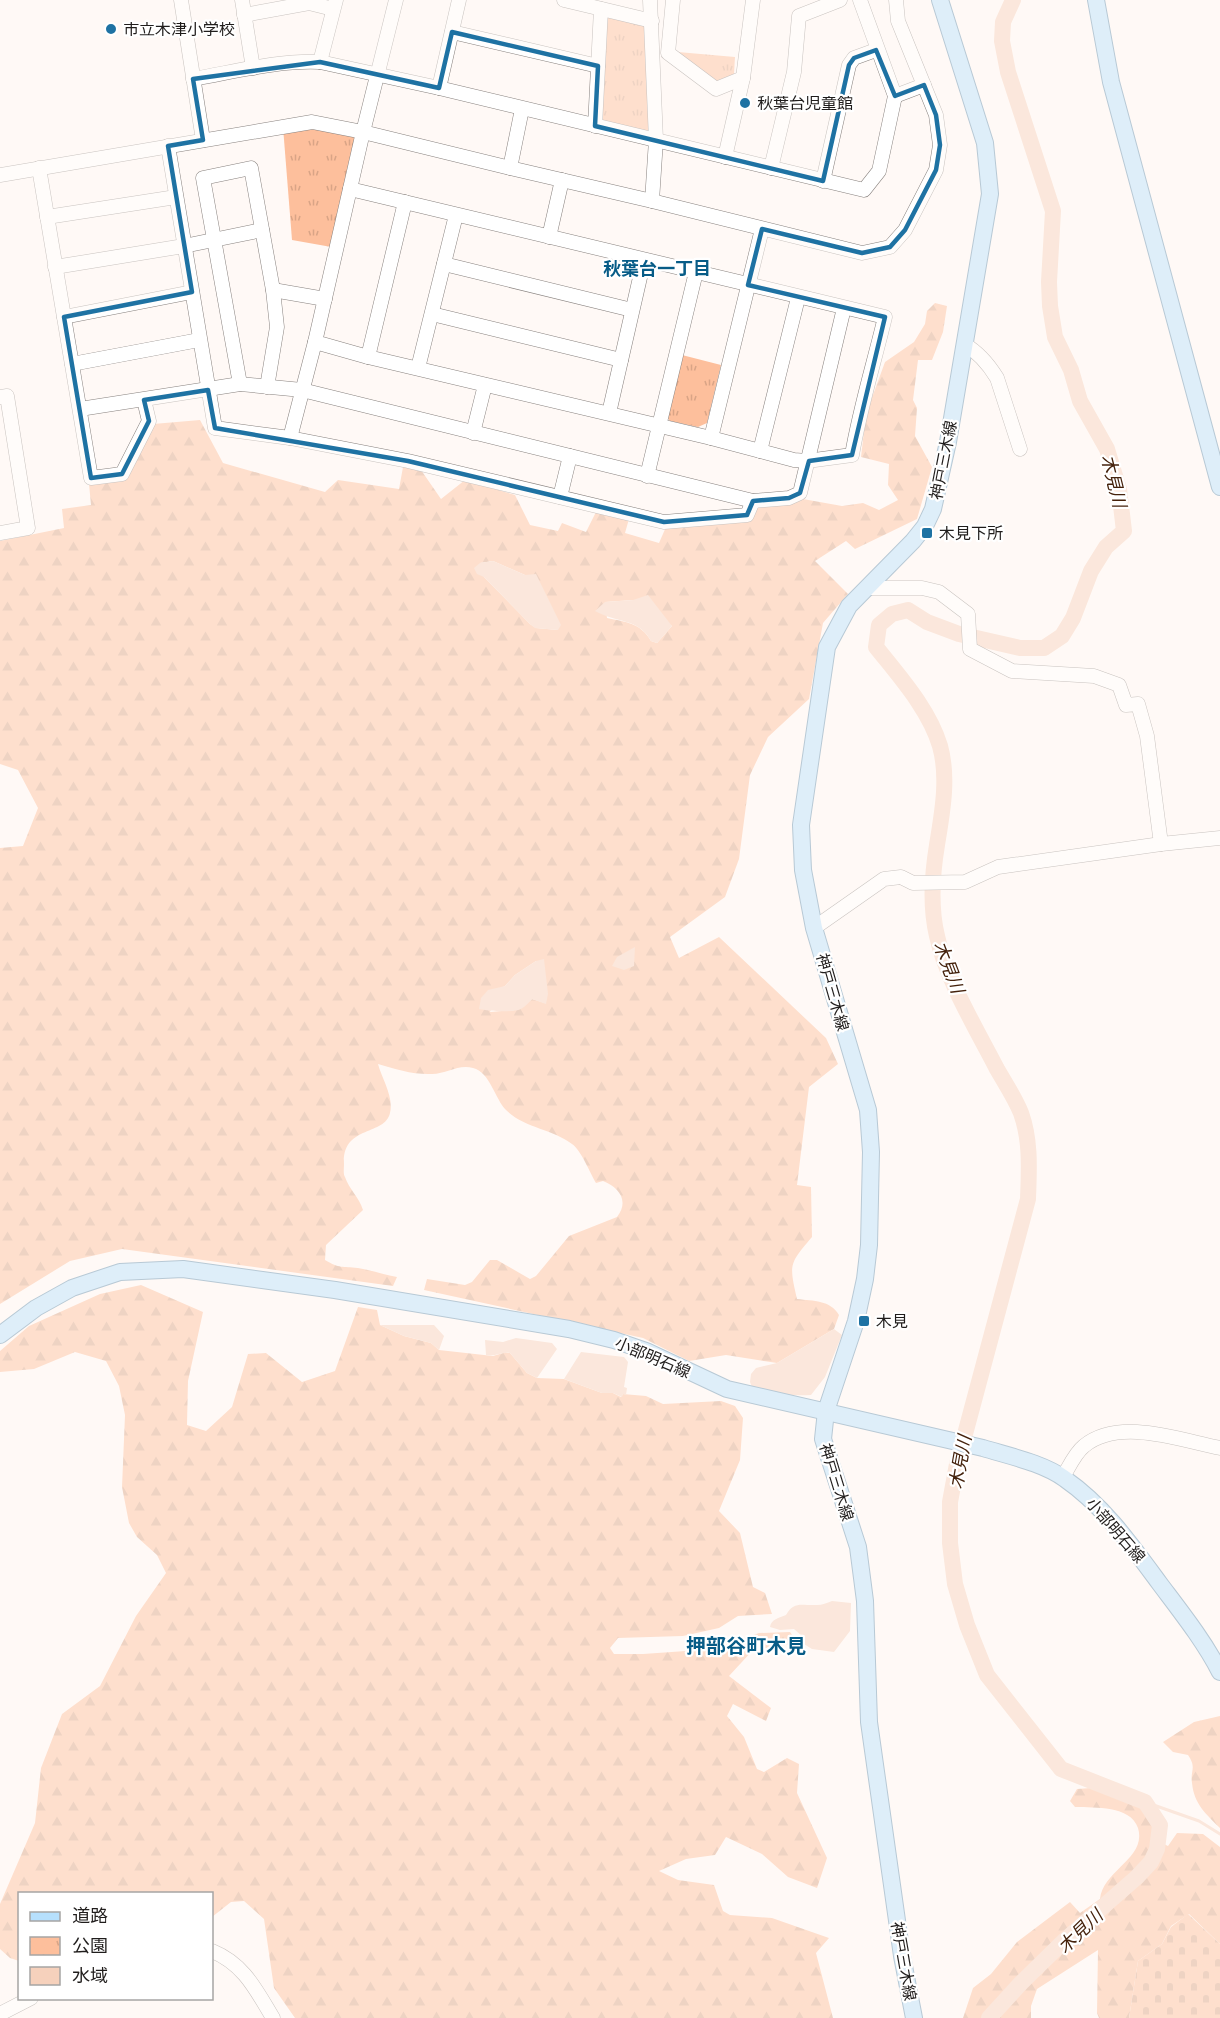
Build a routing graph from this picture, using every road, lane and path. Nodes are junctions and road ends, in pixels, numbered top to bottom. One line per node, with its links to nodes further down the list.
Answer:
1 (181, 0): 25 (street)
2 (242, 0): 16 (street)
3 (396, 0): 23 (street)
4 (459, 0): 18 (street)
5 (564, 0): 15 (street)
6 (650, 0): 17 (street)
7 (673, 0): 24 (street)
8 (753, 0): 24 (street)
9 (840, 0): 38 (street)
10 (860, 0): 19 (street)
11 (896, 0): 26 (street)
12 (940, 0): 68 (main road, 神戸三木線)
13 (1096, 0): 91 (main road)
14 (334, 5): 16 (street); 20 (street)
15 (601, 9): 17 (street); 21 (street)
16 (244, 15): 22 (street)
17 (652, 21): 33 (street)
18 (452, 32): 21 (street); 27 (street)
19 (876, 50): 28 (street); 41 (street)
20 (320, 62): 22 (street); 23 (street)
21 (598, 66): 30 (street)
22 (253, 68): 25 (street)
23 (377, 75): 27 (street); 31 (street)
24 (743, 78): 35 (street)
25 (193, 79): 32 (street)
26 (924, 85): 28 (street); 49 (street)
27 (439, 88): 29 (street)
28 (895, 96): 41 (street)
29 (522, 109): 30 (street); 37 (street)
30 (595, 126): 33 (street)
31 (363, 132): 32 (street); 37 (street); 42 (street)
32 (203, 140): 34 (street)
33 (656, 140): 35 (street); 44 (street)
34 (168, 146): 36 (street); 43 (street)
35 (725, 157): 38 (street)
36 (39, 168): 39 (street); 47 (street)
37 (510, 168): 40 (street)
38 (771, 168): 41 (street)
39 (0, 175)
40 (561, 180): 44 (street); 50 (street)
41 (823, 181)
42 (350, 189): 45 (street); 61 (street)
43 (176, 197): 47 (street); 52 (street)
44 (652, 201): 49 (street)
45 (405, 202): 46 (street); 69 (street)
46 (456, 215): 50 (street); 54 (street)
47 (47, 217): 55 (street)
48 (262, 230): 51 (street); 51 (street); 58 (street)
49 (762, 230): 57 (street)
50 (549, 237): 53 (street)
51 (213, 239): 52 (street); 73 (street)
52 (184, 246): 55 (street); 59 (street)
53 (644, 260): 56 (street); 63 (street)
54 (444, 264): 63 (street); 64 (street)
55 (56, 267): 65 (street)
56 (696, 272): 57 (street); 82 (street)
57 (748, 285): 60 (street); 85 (street)
58 (273, 290): 61 (street); 75 (street)
59 (192, 292): 65 (street); 66 (street)
60 (798, 298): 62 (street); 87 (street)
61 (325, 299): 67 (street)
62 (844, 308): 89 (street); 89 (street)
63 (632, 310): 70 (street)
64 (432, 314): 70 (street); 72 (street)
65 (64, 316): 71 (street)
66 (200, 340): 71 (street); 76 (street)
67 (315, 342): 69 (street); 77 (street)
68 (964, 344): 86 (street); 95 (main road, 神戸三木線)
69 (368, 357): 72 (street)
70 (621, 360): 81 (street)
71 (72, 364): 80 (street)
72 (418, 368): 74 (street)
73 (240, 384): 75 (street); 76 (street)
74 (485, 385): 81 (street); 83 (street)
75 (267, 387): 77 (street)
76 (208, 390): 79 (street); 84 (street)
77 (302, 390): 83 (street); 84 (street)
78 (0, 397): 94 (street)
79 (144, 400): 80 (street); 80 (street)
80 (80, 409)
81 (609, 413): 82 (street)
82 (660, 427): 85 (street); 90 (street)
83 (473, 433): 88 (street)
84 (290, 438): 92 (street)
85 (711, 438): 87 (street)
86 (1020, 449)
87 (760, 451): 89 (street)
88 (570, 456): 90 (street); 92 (street)
89 (807, 461): 93 (street)
90 (647, 476): 93 (street)
91 (1220, 487)
92 (560, 497): 93 (street)
93 (753, 501)
94 (0, 533)
95 (867, 588): 97 (street); 98 (main road, 神戸三木線)
96 (1220, 838): 97 (street)
97 (1161, 844): 98 (street)
98 (814, 928): 100 (main road, 神戸三木線)
99 (0, 1335): 100 (main road, 小部明石線)
100 (826, 1411): 102 (main road, 小部明石線); 108 (main road, 神戸三木線)
101 (1220, 1448): 102 (street)
102 (1063, 1477): 103 (main road, 小部明石線)
103 (1220, 1672)
104 (213, 1952): 107 (street)
105 (27, 2000): 106 (street)
106 (0, 2014)
107 (273, 2018)
108 (915, 2018)

